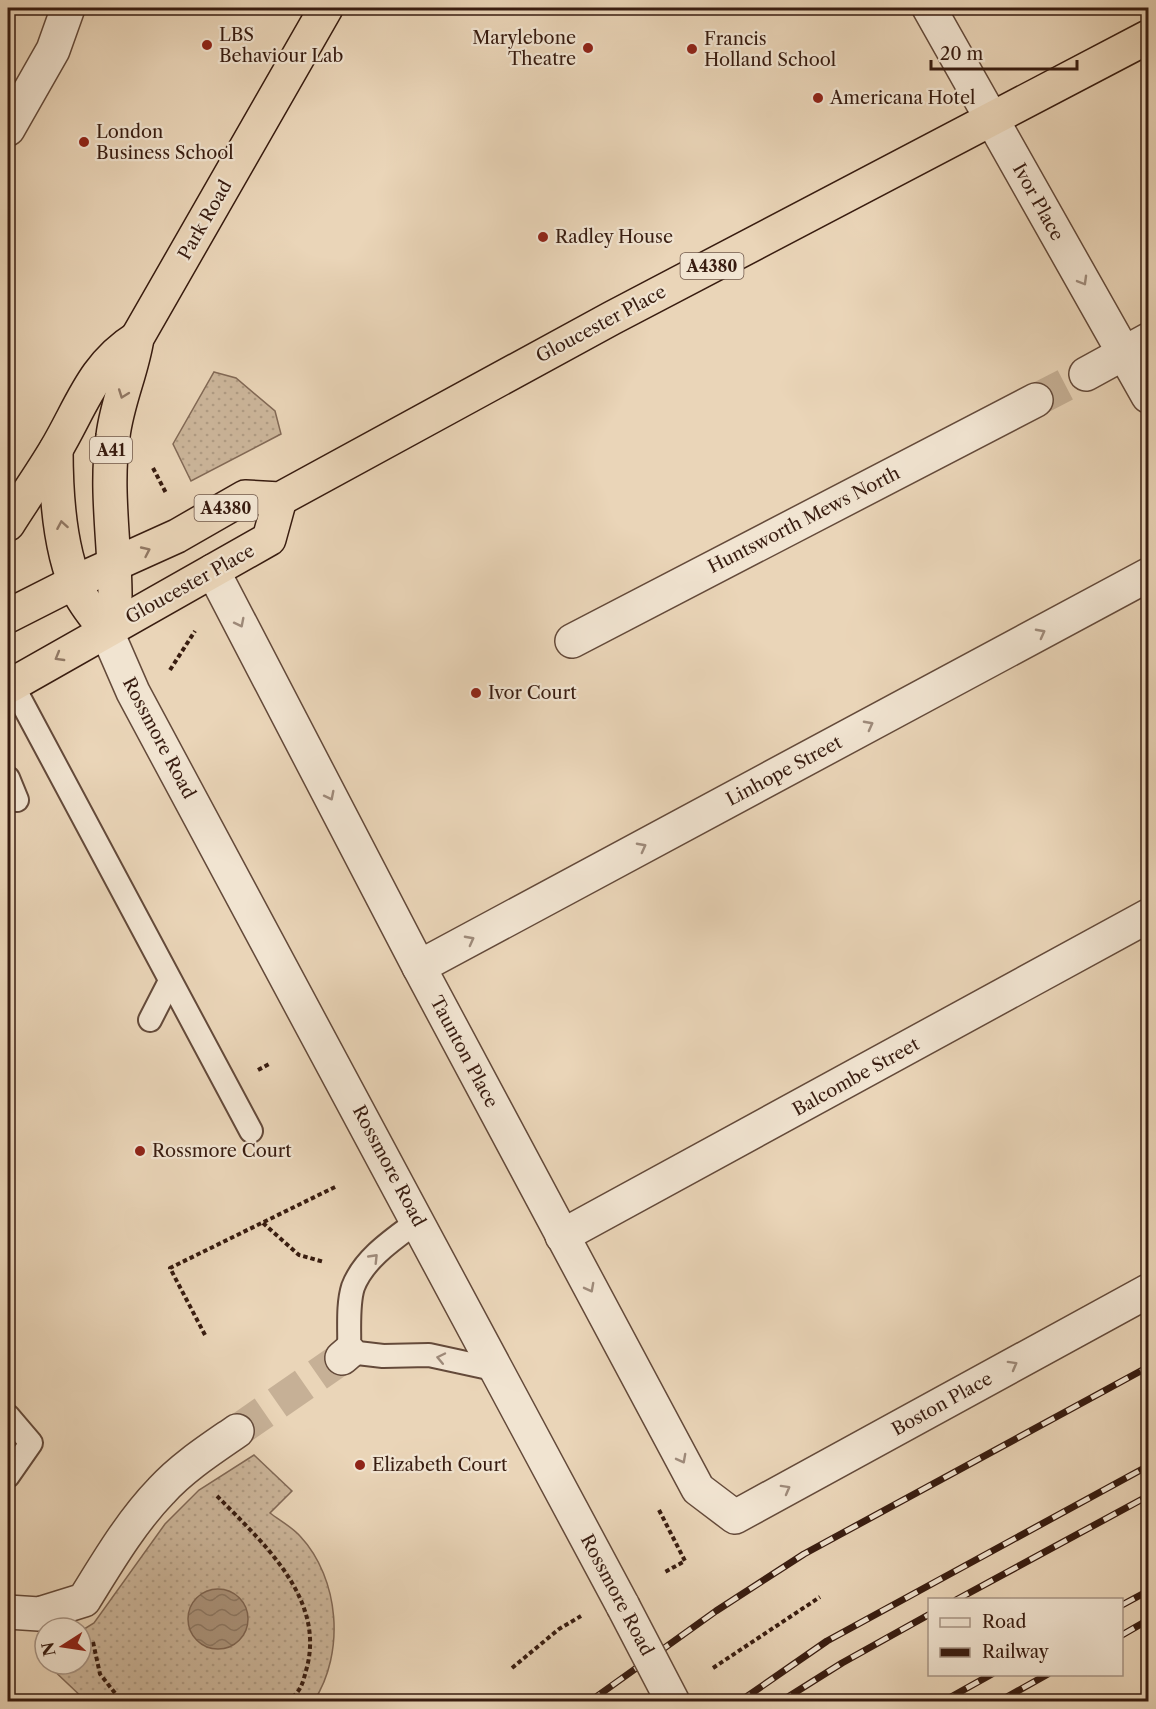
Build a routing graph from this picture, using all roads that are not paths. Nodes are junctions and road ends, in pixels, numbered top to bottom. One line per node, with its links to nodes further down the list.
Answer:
1 (68, 8): 6 (street)
2 (326, 8): 7 (highway, Park Road / A41)
3 (929, 8): 5 (street, Ivor Place)
4 (1149, 37): 5 (highway, Gloucester Place / A4380)
5 (993, 120): 8 (street, Ivor Place, one-way to 8); 13 (highway, Gloucester Place / A4380)
6 (8, 129)
7 (137, 338): 12 (highway, Park Road / A41); 15 (highway, Park Road / A41, one-way to 15)
8 (1137, 347): 9 (street); 10 (street, Ivor Place)
9 (1086, 374)
10 (1149, 396)
11 (1036, 400): 21 (street, Huntsworth Mews North)
12 (56, 450): 14 (highway, Park Road / A41); 18 (highway, one-way to 12)
13 (279, 499): 15 (highway, A4380, one-way to 13); 16 (highway, Gloucester Place / A4380)
14 (8, 524)
15 (115, 565): 18 (highway, A4380); 20 (highway, Park Road / A41)
16 (213, 571): 20 (highway, Gloucester Place / A4380); 26 (street, Taunton Place, one-way to 26)
17 (1149, 575): 26 (street, Linhope Street, one-way to 17)
18 (75, 582): 19 (highway, A4380); 20 (highway)
19 (8, 616)
20 (106, 630): 22 (highway, one-way to 22); 30 (street, Rossmore Road)
21 (572, 641)
22 (10, 686): 27 (lane)
23 (8, 778): 24 (lane)
24 (17, 800)
25 (1149, 916): 31 (street, Balcombe Street)
26 (419, 967): 31 (street, Taunton Place)
27 (170, 981): 28 (lane); 29 (lane)
28 (150, 1020)
29 (251, 1131)
30 (418, 1221): 33 (street, Rossmore Road); 33 (lane, one-way to 30)
31 (562, 1236): 37 (street, Taunton Place, one-way to 37)
32 (1149, 1291): 37 (street, Boston Place, one-way to 32)
33 (498, 1370): 39 (street, Rossmore Road, bridge)
34 (8, 1416): 36 (lane)
35 (237, 1431): 38 (street)
36 (8, 1476)
37 (735, 1517)
38 (8, 1612)
39 (673, 1701)

